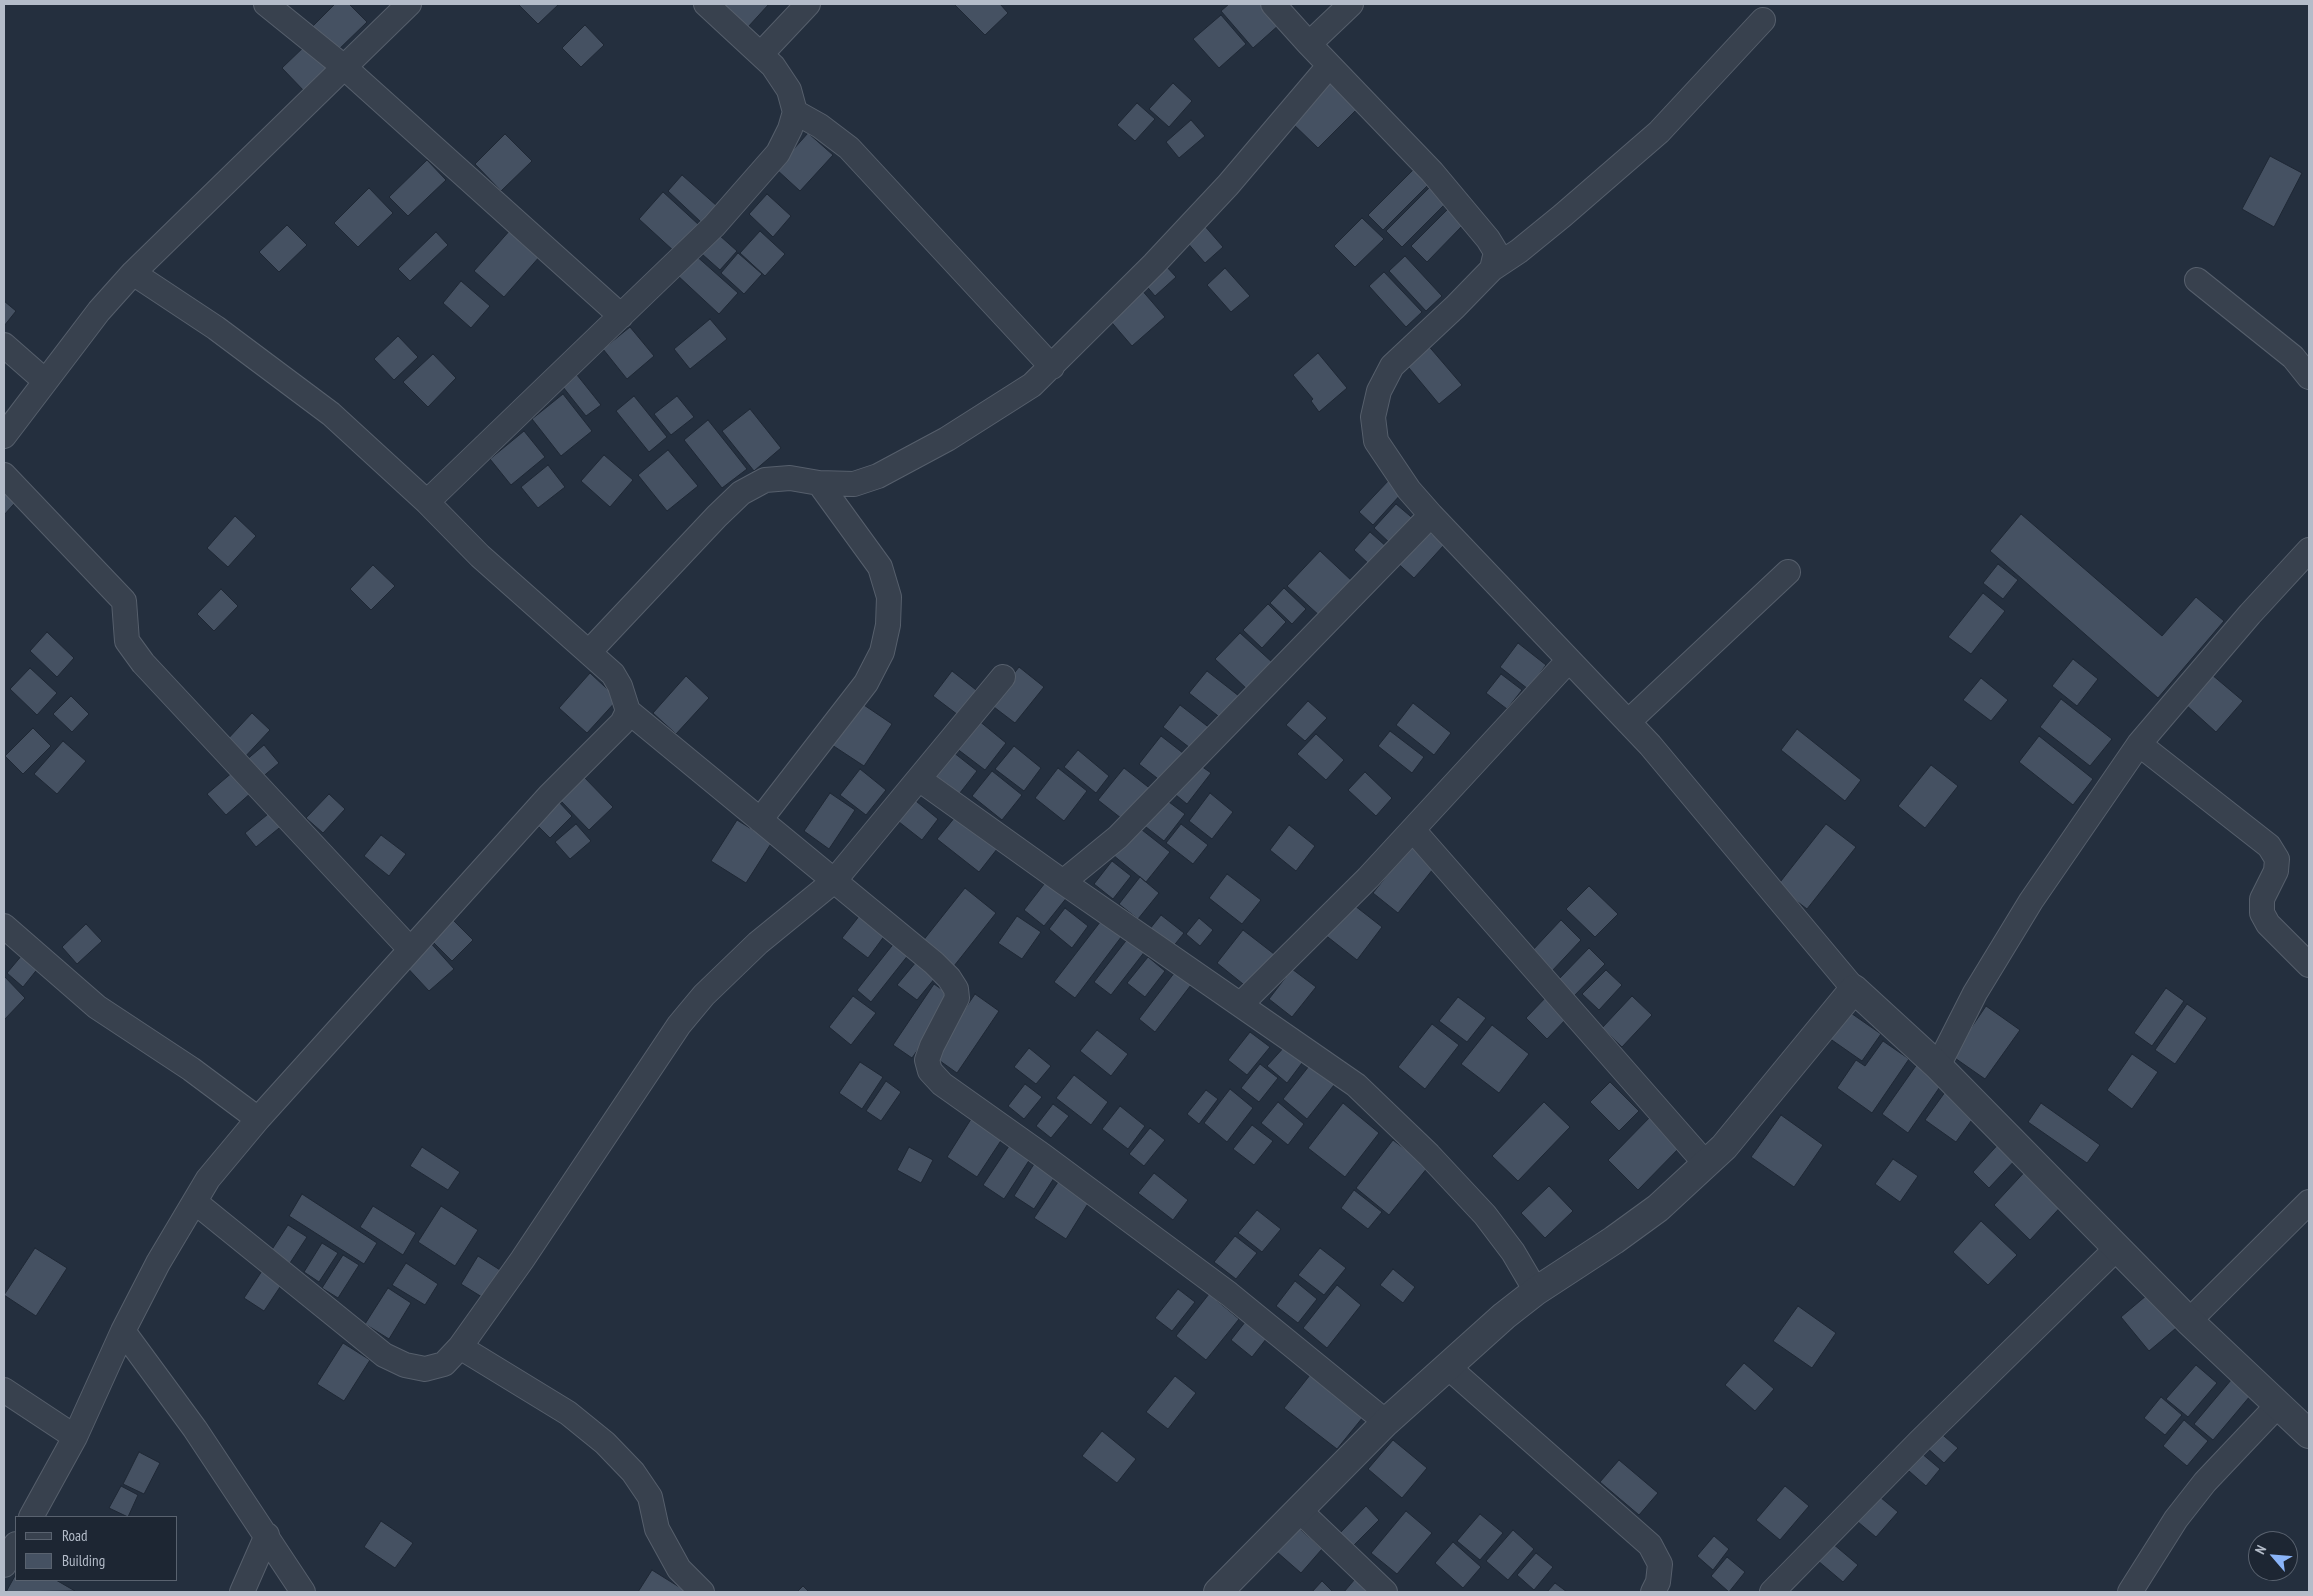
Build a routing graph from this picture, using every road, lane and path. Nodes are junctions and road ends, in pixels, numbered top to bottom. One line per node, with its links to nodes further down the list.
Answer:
1 (266, 4): 11 (street)
2 (409, 4): 11 (street)
3 (706, 4): 9 (street)
4 (808, 4): 9 (street)
5 (1273, 4): 8 (street)
6 (1351, 4): 8 (street)
7 (1763, 20): 13 (street)
8 (1309, 44): 10 (street)
9 (760, 54): 12 (street)
10 (1329, 66): 13 (street); 18 (street)
11 (344, 67): 14 (street); 16 (street)
12 (795, 112): 16 (street); 18 (street)
13 (1492, 269): 25 (street)
14 (133, 273): 20 (street); 24 (street)
15 (2197, 280): 19 (street)
16 (620, 316): 24 (street)
17 (4, 345): 20 (street)
18 (1052, 367): 23 (street)
19 (2309, 377)
20 (45, 381): 21 (street)
21 (4, 436)
22 (4, 475): 40 (street)
23 (819, 483): 28 (street); 35 (street)
24 (427, 502): 28 (street)
25 (1431, 515): 29 (street); 38 (street)
26 (2309, 550): 33 (street)
27 (1788, 572): 32 (street)
28 (589, 652): 31 (street)
29 (1569, 660): 32 (street); 36 (street)
30 (1003, 677): 34 (street)
31 (628, 711): 35 (street); 40 (street)
32 (1628, 722): 42 (street)
33 (2139, 744): 41 (street); 44 (street)
34 (919, 779): 37 (street); 38 (street)
35 (760, 820): 37 (street)
36 (1413, 830): 43 (street); 46 (street)
37 (834, 881): 53 (street); 57 (street)
38 (1063, 882): 43 (street)
39 (4, 926): 45 (street)
40 (410, 949): 45 (street)
41 (2309, 965)
42 (1854, 989): 44 (street); 46 (street)
43 (1241, 1004): 50 (street)
44 (1938, 1066): 49 (street)
45 (258, 1119): 47 (street)
46 (1706, 1164): 50 (street)
47 (194, 1202): 52 (street); 53 (street)
48 (2309, 1202): 51 (street)
49 (2118, 1247): 51 (street); 71 (street)
50 (1536, 1291): 54 (street)
51 (2189, 1321): 56 (street)
52 (123, 1331): 59 (street); 62 (street)
53 (460, 1347): 68 (street)
54 (1448, 1367): 57 (street); 65 (street)
55 (4, 1390): 59 (street)
56 (2278, 1405): 58 (street); 72 (street)
57 (1386, 1422): 60 (street)
58 (2309, 1434)
59 (75, 1436): 61 (street)
60 (1299, 1510): 69 (street); 70 (street)
61 (32, 1516)
62 (267, 1535): 66 (street); 67 (street)
63 (15, 1546): 64 (street)
64 (4, 1565)
65 (1658, 1589)
66 (242, 1592)
67 (303, 1592)
68 (702, 1592)
69 (1218, 1592)
70 (1385, 1592)
71 (1772, 1592)
72 (2130, 1592)

